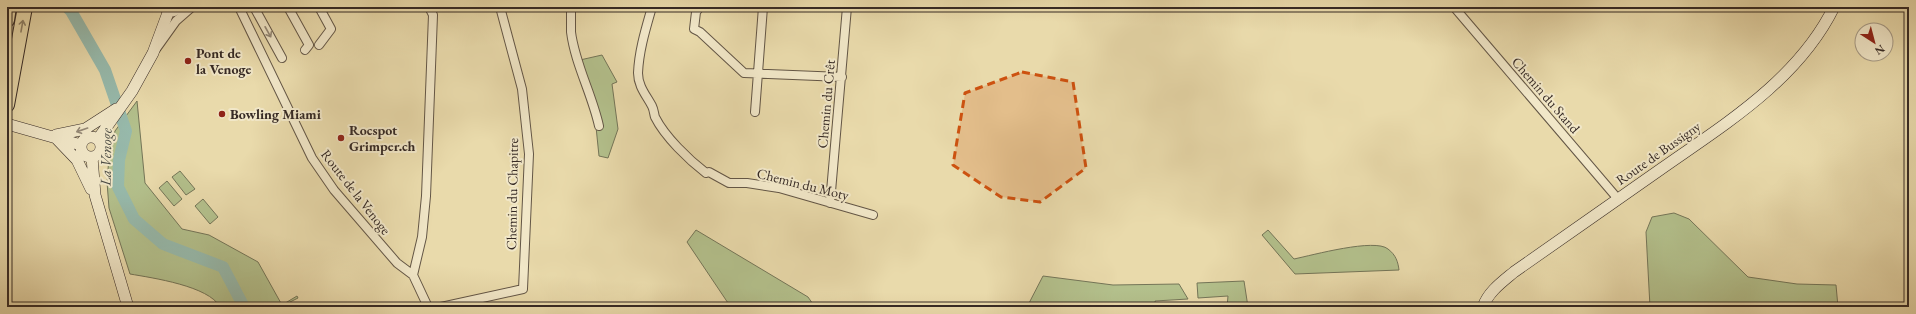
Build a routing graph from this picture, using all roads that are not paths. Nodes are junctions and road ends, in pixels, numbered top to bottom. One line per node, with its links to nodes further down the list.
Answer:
1 (9, 7): 19 (highway)
2 (25, 7): 26 (highway, one-way to 2)
3 (180, 7): 18 (main road)
4 (192, 7): 22 (street)
5 (240, 7): 39 (street, Route de la Venoge)
6 (254, 7): 23 (street, one-way to 23)
7 (288, 7): 21 (street)
8 (319, 7): 20 (street)
9 (430, 7): 39 (street)
10 (500, 7): 42 (street, Chemin du Chapitre)
11 (571, 7): 30 (street)
12 (652, 7): 37 (street, Chemin du Moty)
13 (700, 7): 24 (street)
14 (763, 7): 24 (street)
15 (847, 7): 25 (street, Chemin du Crêt)
16 (1454, 7): 36 (street, Chemin du Stand)
17 (1834, 7): 36 (main road, Route de Bussigny)
18 (167, 9): 22 (main road)
19 (7, 20)
20 (319, 44)
21 (305, 50)
22 (153, 53): 28 (main road)
23 (282, 58)
24 (759, 73): 25 (street); 27 (street)
25 (842, 77): 37 (street, Chemin du Crêt)
26 (7, 105)
27 (755, 112)
28 (108, 119): 31 (main road, one-way to 31); 32 (main road)
29 (7, 124): 31 (main road)
30 (599, 126)
31 (54, 136): 33 (main road); 35 (main road)
32 (98, 140): 33 (main road); 34 (main road)
33 (81, 145): 34 (main road)
34 (92, 157): 35 (main road)
35 (94, 195): 40 (main road)
36 (1618, 199): 43 (main road, Route de Bussigny)
37 (830, 203): 38 (street, Chemin du Moty)
38 (872, 215)
39 (413, 275): 41 (street)
40 (128, 307)
41 (428, 307)
42 (440, 307)
43 (1483, 307)

